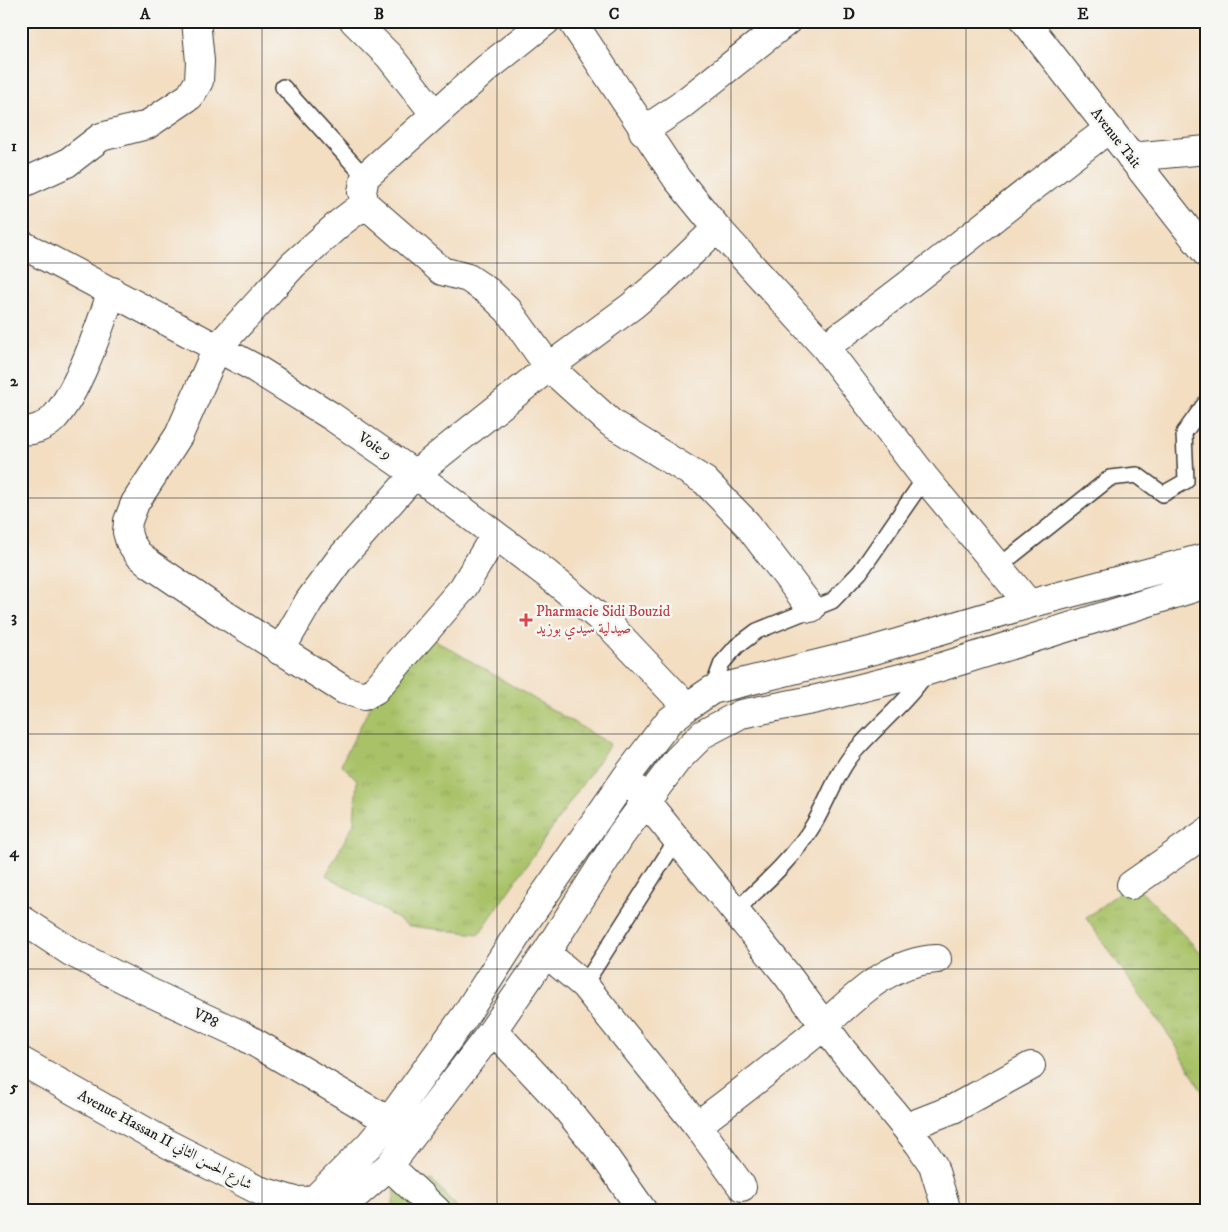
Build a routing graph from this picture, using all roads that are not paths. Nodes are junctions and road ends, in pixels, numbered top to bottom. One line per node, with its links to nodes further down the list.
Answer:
1 (354, 21): 8 (street)
2 (546, 21): 8 (street)
3 (572, 21): 10 (street)
4 (787, 21): 10 (street)
5 (1025, 21): 9 (street, Avenue Tait)
6 (198, 23): 14 (street)
7 (283, 87): 13 (lane)
8 (434, 113): 13 (street)
9 (1109, 129): 12 (street, Avenue Tait); 20 (street)
10 (643, 131): 16 (street)
11 (1207, 150): 12 (street)
12 (1131, 157): 18 (street, Avenue Tait)
13 (365, 177): 15 (street)
14 (21, 184)
15 (366, 204): 21 (street); 22 (street)
16 (717, 228): 20 (street); 22 (street)
17 (21, 244): 19 (street, Voie 9)
18 (1207, 254)
19 (112, 291): 21 (street, Voie 9); 24 (street)
20 (824, 347): 26 (street)
21 (217, 348): 25 (street, Voie 9); 34 (street)
22 (549, 366): 25 (street); 32 (street)
23 (1207, 401): 29 (lane)
24 (21, 430)
25 (415, 474): 27 (street, Voie 9); 34 (street)
26 (925, 478): 29 (street); 32 (lane)
27 (494, 536): 34 (street); 37 (street, Voie 9)
28 (1207, 557): 31 (street)
29 (998, 567): 31 (street)
30 (1207, 584): 35 (street, Avenue Hassan II شارع الحسن الثاني)
31 (1029, 604): 33 (street)
32 (811, 608): 36 (lane)
33 (926, 636): 35 (street); 36 (street)
34 (280, 651)
35 (928, 671): 39 (street, Avenue Hassan II شارع الحسن الثاني); 43 (lane)
36 (712, 690): 37 (street)
37 (687, 706): 38 (street)
38 (627, 776): 39 (street); 52 (street)
39 (645, 802): 41 (street); 45 (street, Avenue Hassan II شارع الحسن الثاني)
40 (1207, 832): 42 (street)
41 (676, 839): 43 (street); 47 (lane)
42 (1131, 885)
43 (735, 912): 48 (street)
44 (21, 919): 52 (street, VP8)
45 (546, 953): 47 (street); 49 (street, Avenue Hassan II شارع الحسن الثاني)
46 (937, 959): 48 (street)
47 (584, 985): 53 (street)
48 (824, 1026): 53 (street); 54 (street)
49 (492, 1030): 55 (street, Avenue Hassan II شارع الحسن الثاني); 59 (street)
50 (21, 1061): 57 (street, Avenue Hassan II شارع الحسن الثاني)
51 (1030, 1066): 54 (street)
52 (389, 1121): 57 (street)
53 (697, 1125): 56 (street)
54 (907, 1128): 60 (street)
55 (389, 1166): 57 (street, Avenue Hassan II شارع الحسن الثاني); 58 (street)
56 (742, 1187)
57 (313, 1201)
58 (437, 1211)
59 (643, 1211)
60 (947, 1211)

